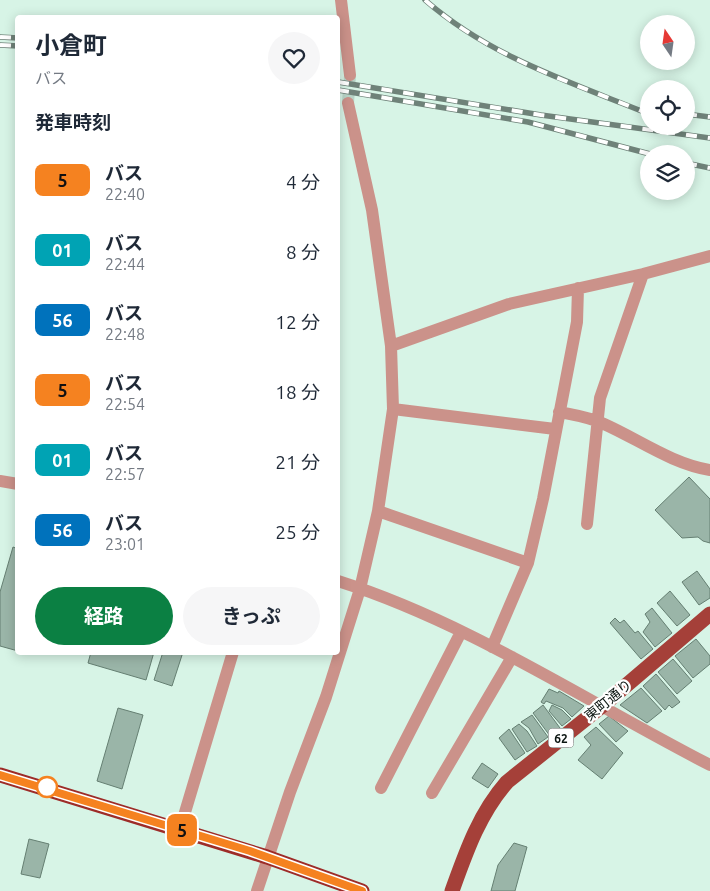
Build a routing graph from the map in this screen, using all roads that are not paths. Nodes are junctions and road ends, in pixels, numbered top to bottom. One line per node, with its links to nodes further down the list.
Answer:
1 (341, 0): 2 (street)
2 (350, 75)
3 (348, 103): 7 (street)
4 (710, 256): 5 (street)
5 (643, 274): 6 (street); 10 (street)
6 (578, 288): 7 (street); 9 (street)
7 (391, 346): 8 (street)
8 (393, 409): 11 (street); 15 (street)
9 (559, 412): 10 (street); 11 (street)
10 (597, 421): 12 (street); 16 (street)
11 (556, 428): 17 (street)
12 (710, 470)
13 (0, 481): 14 (street)
14 (15, 484)
15 (378, 511): 17 (street); 19 (street)
16 (587, 524)
17 (528, 563): 22 (street)
18 (340, 582): 19 (street)
19 (360, 589): 21 (street); 23 (street)
20 (710, 614): 27 (main road, 東町通り / 62)
21 (461, 632): 22 (street); 30 (street)
22 (492, 647): 26 (street)
23 (340, 653)
24 (232, 655): 32 (street)
25 (339, 655): 33 (street)
26 (512, 657): 27 (street); 31 (street)
27 (602, 706): 28 (street); 36 (main road, 東町通り / 62)
28 (710, 765)
29 (0, 775): 32 (highway)
30 (381, 788)
31 (432, 793)
32 (180, 829): 33 (highway)
33 (267, 857): 34 (street); 35 (highway)
34 (257, 891)
35 (362, 891)
36 (452, 891)

